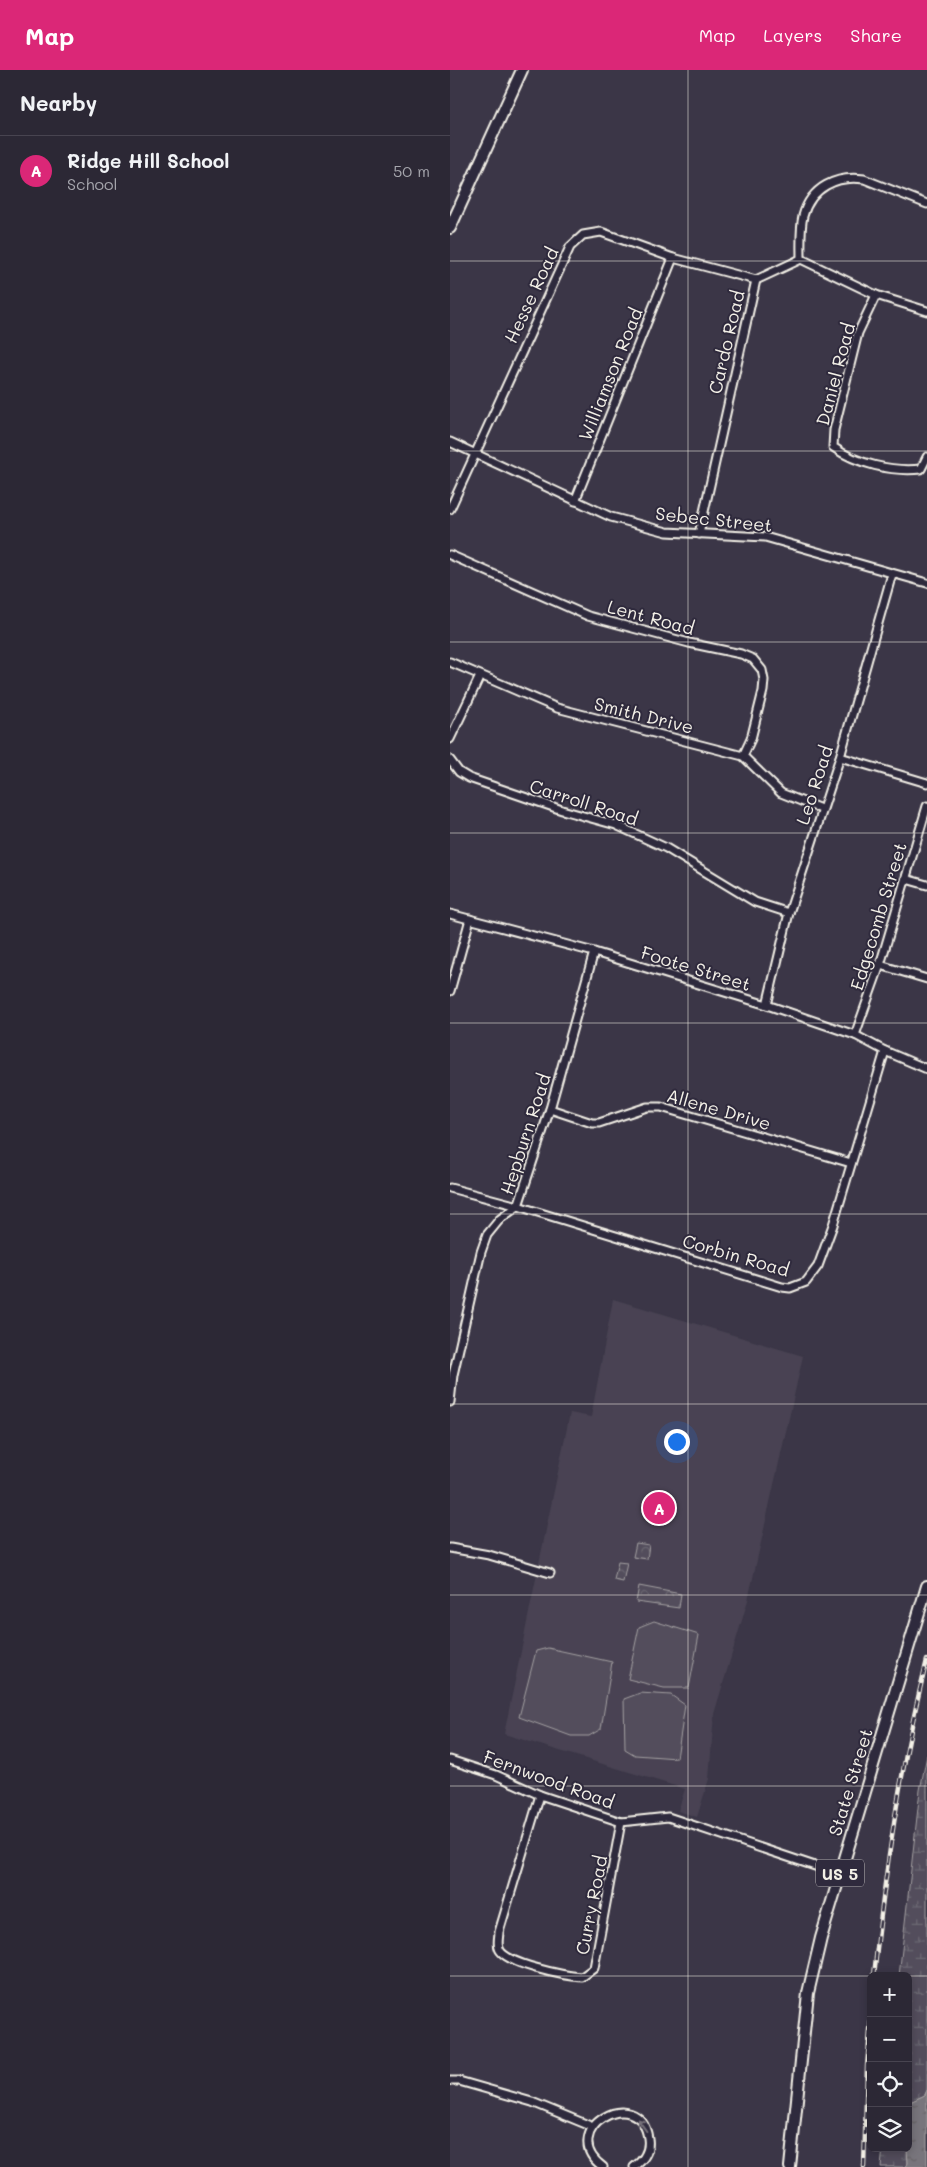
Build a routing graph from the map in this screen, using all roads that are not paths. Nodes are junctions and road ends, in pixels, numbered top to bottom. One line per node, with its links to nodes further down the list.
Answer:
1 (522, 70): 3 (main road)
2 (927, 204): 5 (street)
3 (450, 228)
4 (673, 258): 6 (street, Hesse Road); 10 (street, Hesse Road); 12 (street, Williamson Road)
5 (801, 259): 6 (street, Cardo Road); 7 (street)
6 (756, 280): 14 (street, Cardo Road)
7 (876, 295): 8 (street); 11 (street, Daniel Road)
8 (927, 311)
9 (450, 442): 10 (street, Sebec Street)
10 (475, 454): 12 (street, Sebec Street); 13 (street, Hesse Road)
11 (927, 457)
12 (575, 500): 14 (street, Sebec Street)
13 (450, 509)
14 (699, 534): 16 (street, Sebec Street)
15 (450, 555): 21 (street, Lent Road)
16 (892, 574): 17 (street, Sebec Street); 22 (street, Leo Road)
17 (927, 583)
18 (450, 662): 19 (street, Smith Drive)
19 (480, 676): 20 (street); 21 (street, Smith Drive)
20 (450, 739)
21 (743, 756): 26 (street, Smith Drive)
22 (840, 757): 24 (street); 26 (street, Leo Road)
23 (450, 760): 29 (street, Carroll Road)
24 (927, 783)
25 (927, 806): 27 (street, Edgecomb Street)
26 (822, 809): 29 (street, Leo Road)
27 (906, 880): 28 (street); 33 (street, Edgecomb Street)
28 (927, 886)
29 (789, 913): 36 (street, Leo Road)
30 (450, 914): 31 (street, Foote Street)
31 (470, 919): 32 (street, Foote Street); 35 (street)
32 (594, 952): 36 (street, Foote Street); 40 (street, Hepburn Road)
33 (880, 965): 34 (street); 37 (street, Edgecomb Street)
34 (927, 979)
35 (450, 991)
36 (767, 1005): 37 (street, Foote Street)
37 (855, 1035): 38 (street, Foote Street)
38 (885, 1051): 39 (street, Foote Street); 41 (street, Corbin Road)
39 (927, 1070)
40 (550, 1109): 41 (street, Allene Drive); 43 (street, Hepburn Road)
41 (851, 1163): 43 (street, Corbin Road)
42 (450, 1188): 43 (street, Corbin Road)
43 (518, 1206): 44 (street, Hepburn Road)
44 (452, 1374): 45 (street, Hepburn Road)
45 (450, 1402)
46 (450, 1548): 47 (street)
47 (550, 1573)
48 (927, 1586): 52 (main road, State Street / US 5)
49 (450, 1760): 50 (street, Fernwood Road)
50 (540, 1795): 51 (street, Fernwood Road); 51 (street, Curry Road)
51 (621, 1822): 52 (street, Fernwood Road)
52 (839, 1874): 57 (main road, State Street / US 5)
53 (450, 2081): 54 (street)
54 (593, 2127): 55 (street); 56 (street, one-way to 54)
55 (603, 2167)
56 (634, 2167)
57 (790, 2167)

